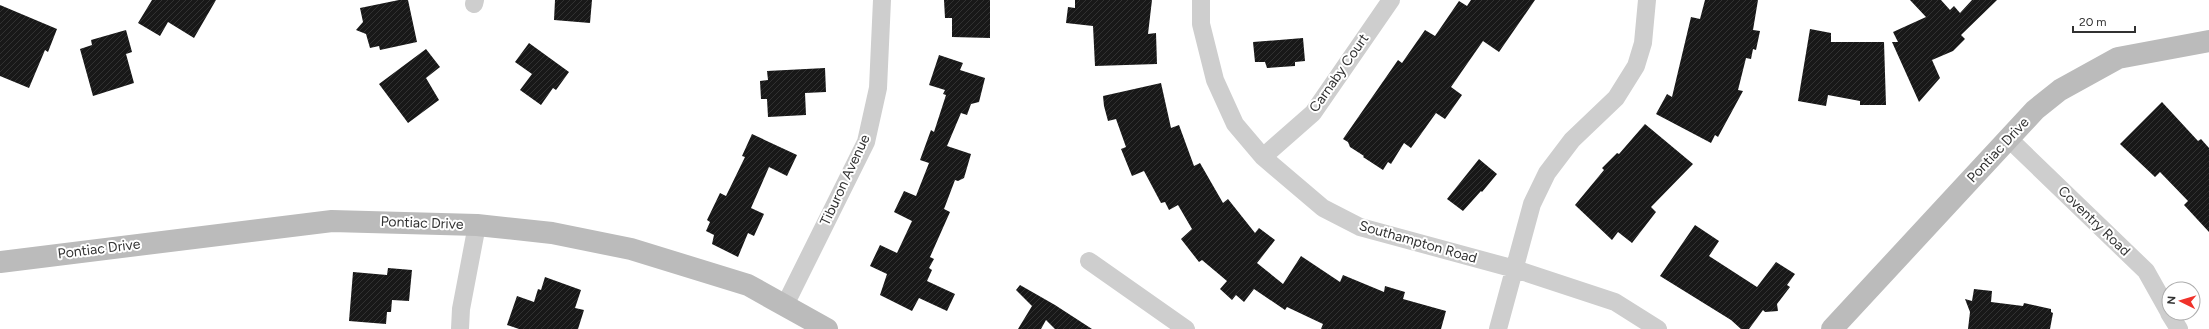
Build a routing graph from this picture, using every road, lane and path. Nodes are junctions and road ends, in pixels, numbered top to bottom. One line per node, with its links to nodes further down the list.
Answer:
1 (882, 0): 13 (street, Tiburon Avenue)
2 (1201, 0): 7 (street, Southampton Road)
3 (1391, 0): 7 (street, Carnaby Court)
4 (1647, 0): 11 (street)
5 (2209, 41): 6 (main road, Pontiac Drive)
6 (2009, 139): 12 (street, Coventry Road); 19 (main road, Pontiac Drive)
7 (1263, 157): 11 (street, Southampton Road)
8 (477, 224): 10 (main road, Pontiac Drive); 13 (main road, Pontiac Drive); 14 (street)
9 (1089, 260): 16 (street)
10 (0, 262)
11 (1515, 269): 17 (street); 18 (street, Southampton Road)
12 (2161, 298)
13 (785, 305): 15 (main road, Pontiac Drive)
14 (460, 329)
15 (827, 329)
16 (1186, 329)
17 (1498, 329)
18 (1658, 329)
19 (1832, 329)

